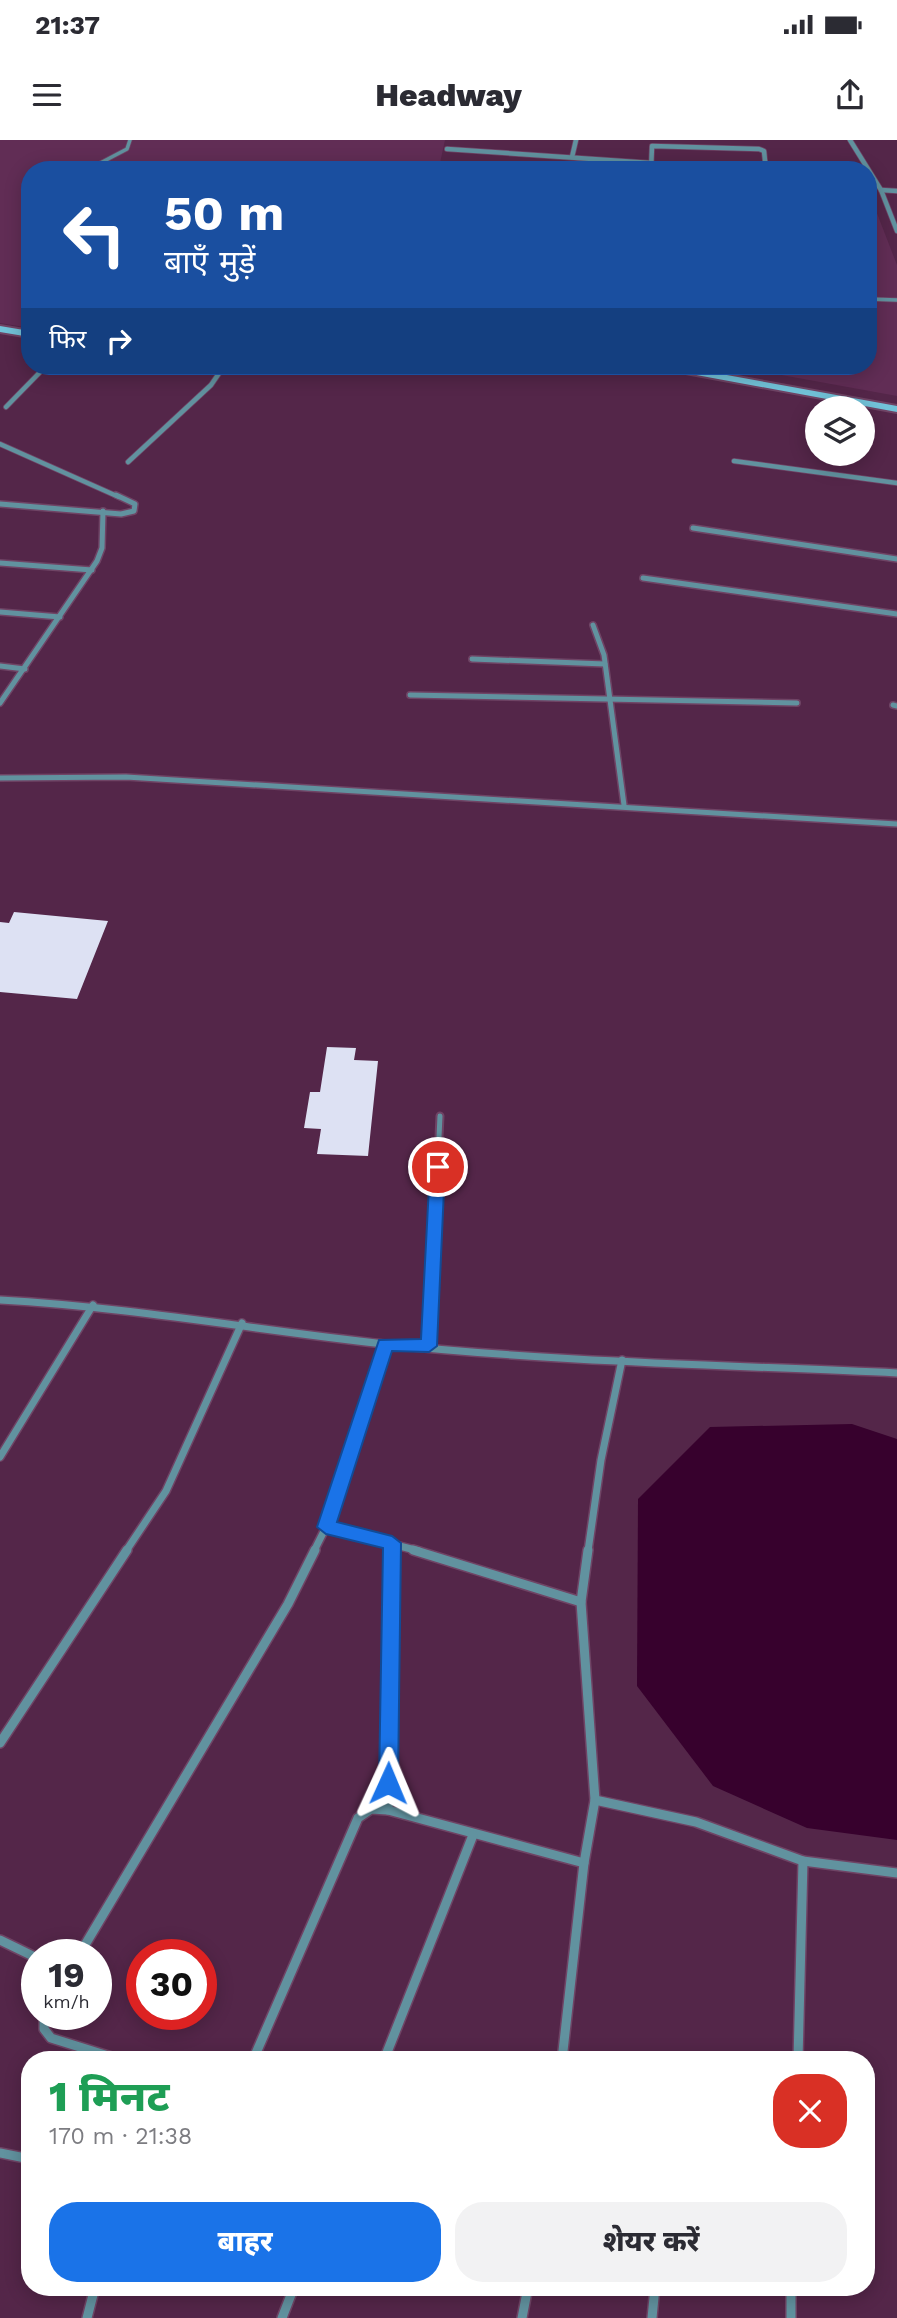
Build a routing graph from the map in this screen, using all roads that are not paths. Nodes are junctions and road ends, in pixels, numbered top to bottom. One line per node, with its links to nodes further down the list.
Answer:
1 (130, 140): 8 (lane)
2 (576, 140): 7 (street)
3 (738, 140): 5 (street)
4 (850, 140): 12 (street)
5 (739, 148): 10 (street); 11 (street)
6 (447, 149): 7 (street)
7 (572, 157): 9 (street)
8 (104, 161)
9 (625, 161)
10 (651, 161)
11 (764, 161)
12 (863, 161)
13 (877, 184): 14 (street)
14 (881, 190): 15 (street); 16 (street)
15 (897, 191)
16 (897, 231)
17 (877, 299): 18 (lane)
18 (897, 300)
19 (0, 330): 20 (street)
20 (21, 333)
21 (37, 375): 24 (street)
22 (217, 375): 28 (street)
23 (713, 375): 25 (street)
24 (6, 407)
25 (897, 409)
26 (0, 444): 31 (street)
27 (734, 461): 29 (street)
28 (128, 462)
29 (897, 483)
30 (0, 504): 31 (street)
31 (103, 511): 35 (street)
32 (693, 528): 33 (street)
33 (897, 559)
34 (0, 563): 35 (street)
35 (92, 570): 39 (street)
36 (643, 578): 38 (street)
37 (0, 612): 39 (street)
38 (897, 614)
39 (60, 617): 44 (street)
40 (593, 625): 42 (street)
41 (472, 659): 42 (street)
42 (605, 664): 46 (street)
43 (0, 666): 44 (street)
44 (25, 668): 47 (street)
45 (410, 695): 46 (street)
46 (608, 699): 48 (street); 50 (street)
47 (0, 703)
48 (797, 703)
49 (0, 778): 50 (street)
50 (624, 805): 51 (street)
51 (897, 824)
52 (440, 1116): 57 (lane)
53 (0, 1300): 54 (street)
54 (93, 1305): 55 (street); 60 (street)
55 (242, 1324): 56 (street); 64 (street)
56 (385, 1344): 57 (street); 61 (street)
57 (429, 1346): 58 (street)
58 (622, 1360): 59 (street); 63 (street)
59 (897, 1373)
60 (0, 1457)
61 (326, 1527): 62 (street); 71 (street)
62 (392, 1543): 63 (street); 66 (street)
63 (580, 1602): 65 (street)
64 (0, 1743)
65 (595, 1800): 68 (street); 69 (street)
66 (388, 1810): 67 (street); 76 (street)
67 (473, 1835): 69 (street); 77 (street)
68 (803, 1861): 70 (street); 79 (street)
69 (584, 1863): 78 (street)
70 (897, 1873)
71 (89, 1939)
72 (0, 1940): 73 (street)
73 (21, 1950)
74 (45, 2030): 75 (street)
75 (92, 2051)
76 (257, 2051)
77 (388, 2051)
78 (563, 2051)
79 (797, 2051)
80 (0, 2153): 81 (street)
81 (21, 2157)
82 (93, 2296): 87 (street)
83 (291, 2296): 88 (street)
84 (526, 2296): 89 (street)
85 (654, 2296): 90 (street)
86 (791, 2296): 91 (street)
87 (87, 2318)
88 (282, 2318)
89 (522, 2318)
90 (652, 2318)
91 (790, 2318)

